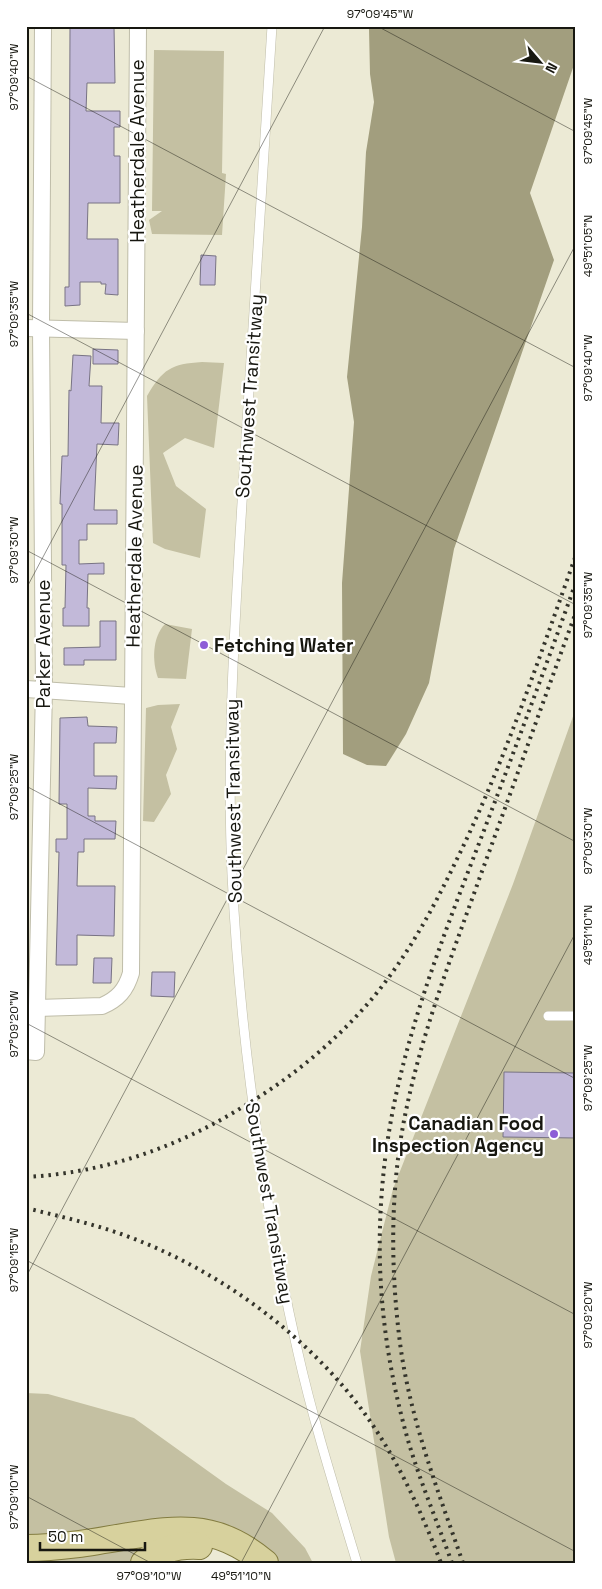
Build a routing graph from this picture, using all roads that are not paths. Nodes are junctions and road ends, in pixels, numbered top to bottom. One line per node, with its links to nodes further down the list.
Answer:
1 (43, 26): 4 (street, Parker Avenue)
2 (138, 26): 5 (street, Heatherdale Avenue)
3 (272, 26): 17 (lane, Southwest Transitway)
4 (33, 328): 5 (street); 7 (street, Parker Avenue)
5 (136, 331): 8 (street, Heatherdale Avenue)
6 (26, 689): 7 (street)
7 (44, 689): 8 (street); 9 (street, Parker Avenue)
8 (132, 696): 9 (street, Heatherdale Avenue)
9 (36, 1008): 12 (street, Parker Avenue)
10 (548, 1016): 11 (lane)
11 (576, 1016)
12 (31, 1052)
13 (26, 1548): 16 (main road)
14 (144, 1563): 15 (main road)
15 (244, 1563)
16 (265, 1563)
17 (357, 1563)

